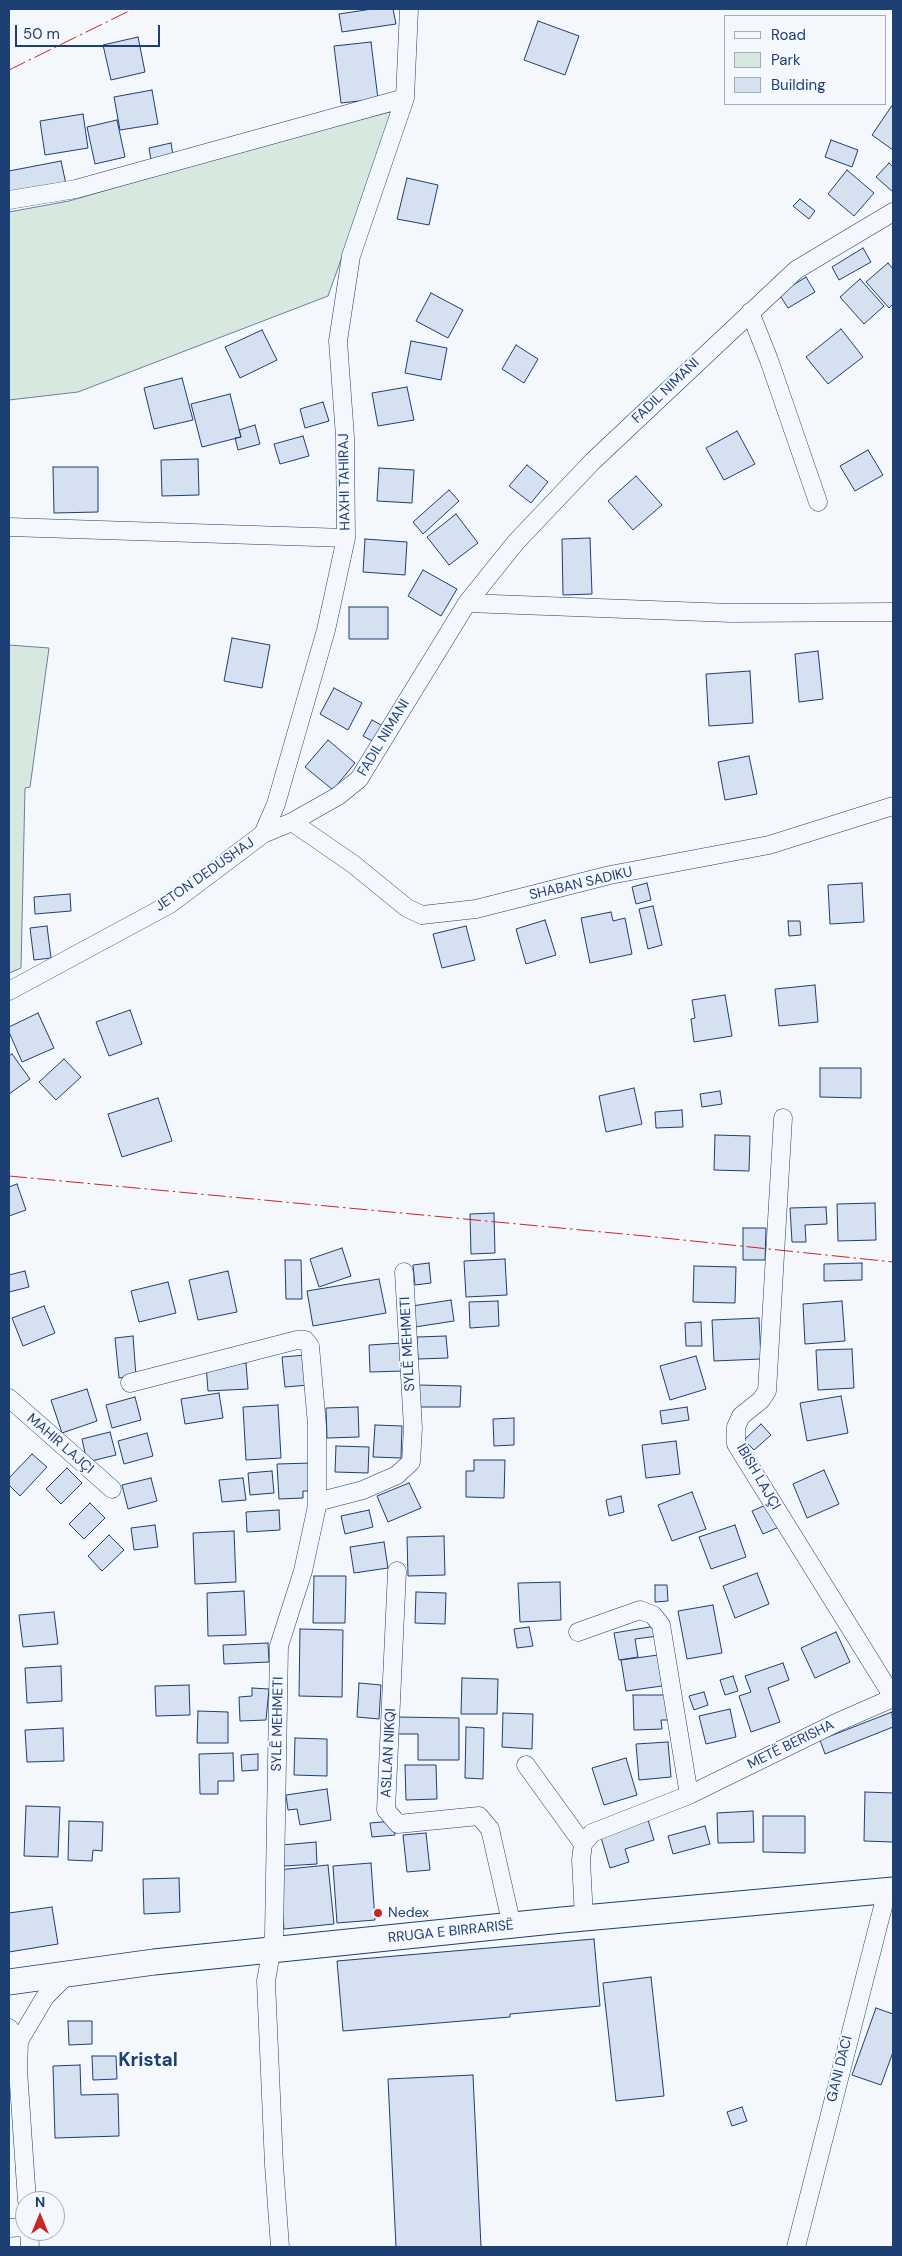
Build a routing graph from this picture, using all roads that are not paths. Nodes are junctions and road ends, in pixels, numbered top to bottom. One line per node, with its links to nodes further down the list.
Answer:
1 (409, 9): 2 (street, HAXHI TAHIRAJ)
2 (405, 98): 3 (street); 8 (street, HAXHI TAHIRAJ)
3 (9, 200)
4 (893, 212): 5 (street, FADIL NIMANI)
5 (750, 312): 6 (street); 9 (street, FADIL NIMANI)
6 (818, 502)
7 (9, 527): 8 (street, HAXHI TAHIRAJ)
8 (346, 538): 13 (street, JETON DEDUSHAJ)
9 (467, 603): 10 (street); 12 (street, FADIL NIMANI)
10 (893, 612)
11 (893, 806): 12 (street, SHABAN SADIKU)
12 (292, 822): 13 (street, FADIL NIMANI)
13 (263, 834): 14 (street, JETON DEDUSHAJ)
14 (9, 991)
15 (783, 1118): 23 (street, IBISH LAJÇI)
16 (404, 1272): 20 (street, SYLË MEHMETI)
17 (130, 1383): 20 (street, SYLË MEHMETI)
18 (9, 1398): 19 (street, MAHIR LAJÇI)
19 (112, 1489)
20 (317, 1502): 30 (street, SYLË MEHMETI)
21 (398, 1572): 29 (street, ASLLAN NIKQI)
22 (578, 1632): 25 (street)
23 (893, 1697): 25 (street, METË BERISHA)
24 (526, 1765): 26 (street)
25 (689, 1795): 26 (street, METË BERISHA)
26 (583, 1844): 28 (street)
27 (890, 1891): 28 (street, RRUGA E BIRRARISË); 36 (street, GANI DACI)
28 (584, 1918): 29 (street, RRUGA E BIRRARISË)
29 (512, 1926): 30 (street, RRUGA E BIRRARISË)
30 (272, 1950): 31 (street, RRUGA E BIRRARISË); 35 (street, SYLË MEHMETI)
31 (68, 1974): 32 (street, RRUGA E BIRRARISË); 33 (street)
32 (9, 1982)
33 (14, 2035): 34 (street)
34 (26, 2191)
35 (280, 2247)
36 (796, 2247)

